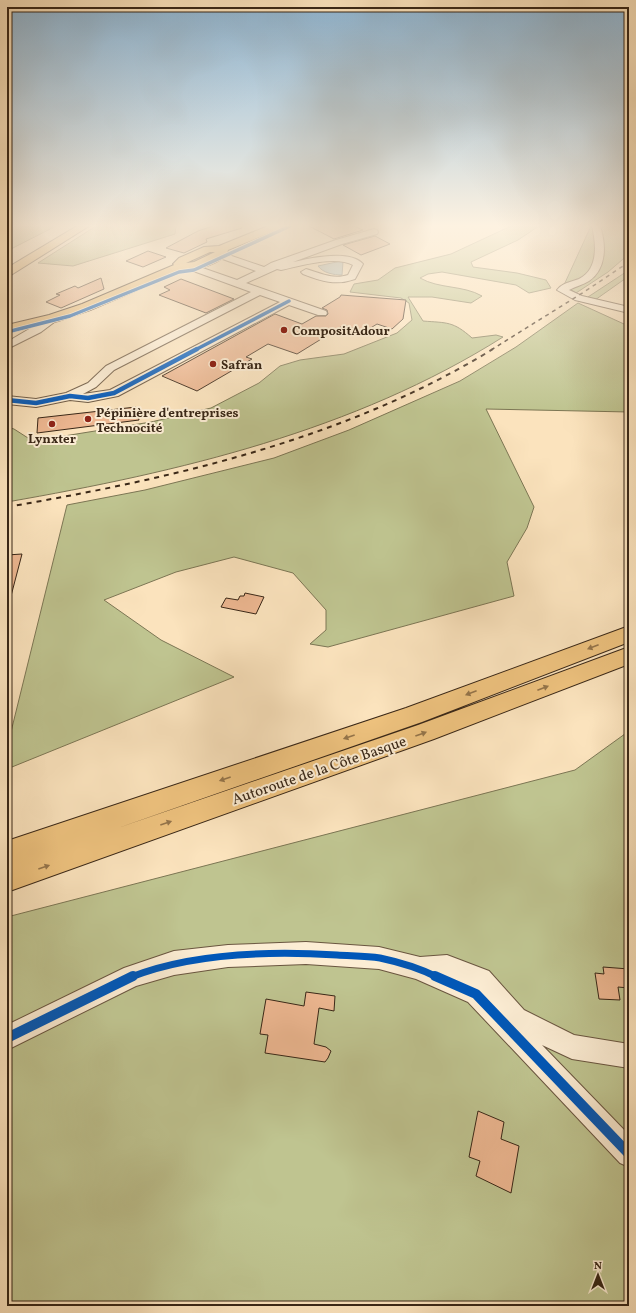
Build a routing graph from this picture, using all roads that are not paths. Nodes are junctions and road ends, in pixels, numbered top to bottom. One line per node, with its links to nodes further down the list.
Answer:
1 (135, 287): 8 (main road)
2 (250, 287): 4 (street)
3 (568, 287): 6 (street)
4 (260, 291): 5 (street); 9 (street)
5 (289, 301): 7 (street); 11 (street)
6 (629, 310)
7 (322, 313)
8 (53, 318): 10 (main road); 12 (street)
9 (205, 320): 11 (street); 13 (street)
10 (10, 328)
11 (232, 332): 14 (street)
12 (7, 346)
13 (104, 373): 14 (street); 15 (street)
14 (129, 386): 15 (street)
15 (70, 396): 16 (street)
16 (7, 400)
17 (629, 634): 19 (highway, Autoroute de la Côte Basque, one-way to 19)
18 (629, 656): 20 (highway, Autoroute de la Côte Basque, one-way to 18)
19 (7, 854)
20 (7, 880)
21 (418, 968): 22 (street); 23 (street); 24 (street)
22 (7, 1038)
23 (629, 1056)
24 (629, 1154)

